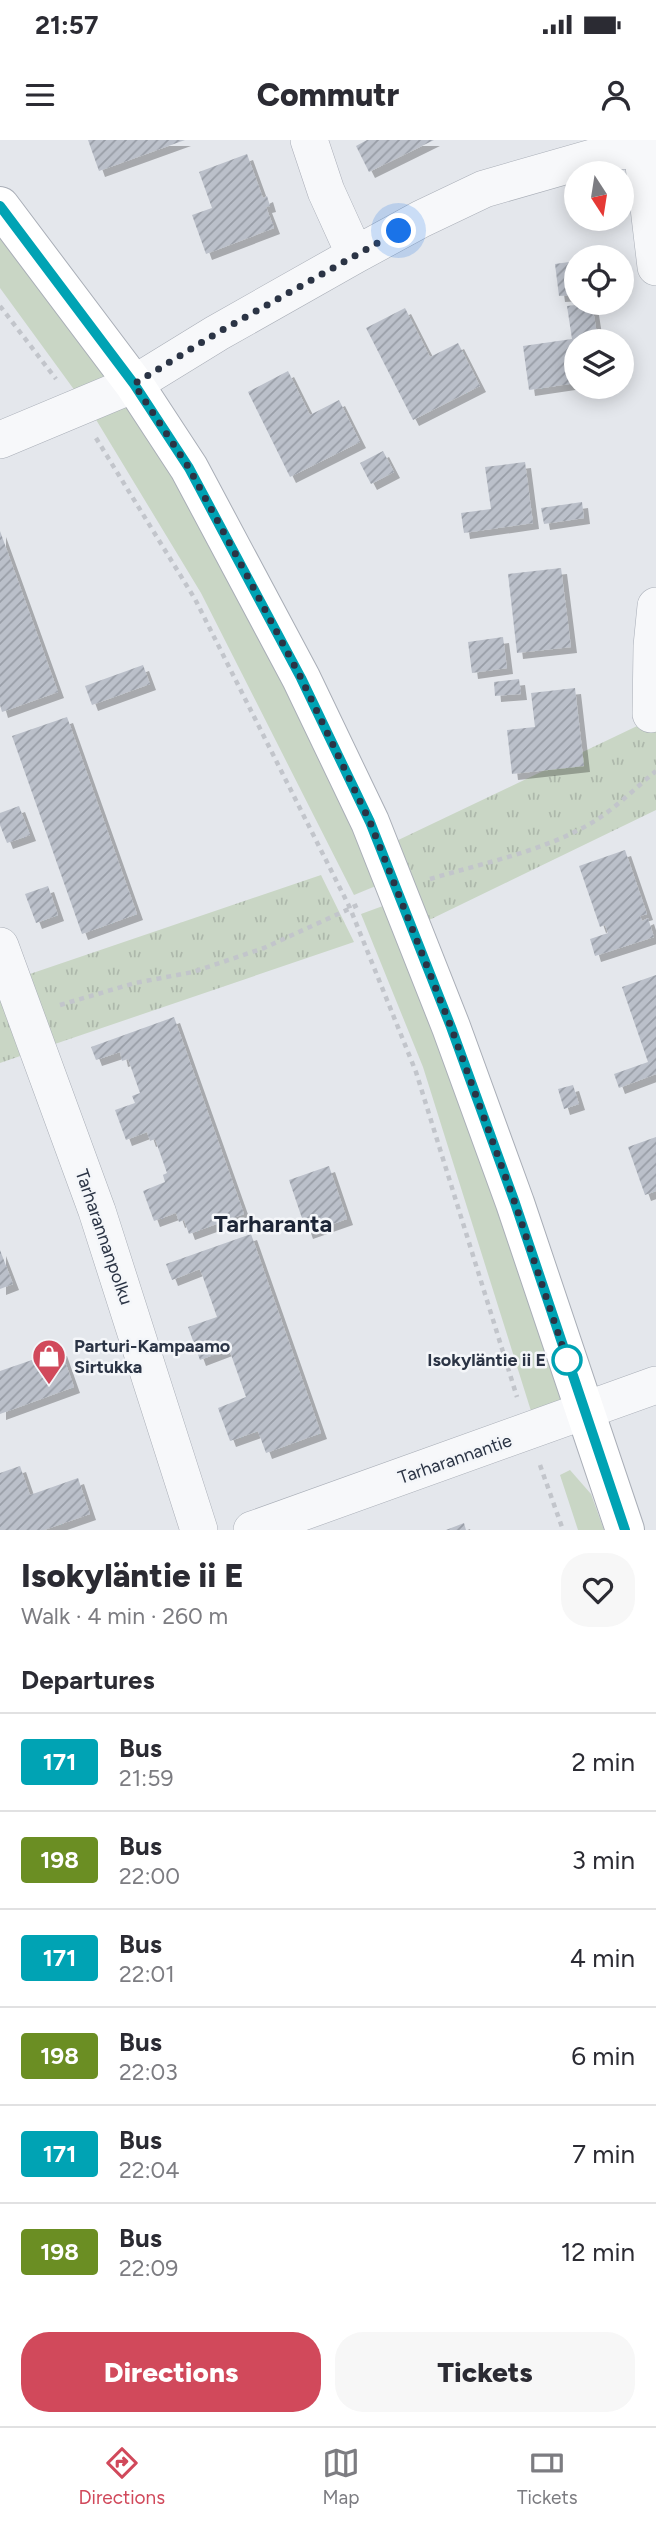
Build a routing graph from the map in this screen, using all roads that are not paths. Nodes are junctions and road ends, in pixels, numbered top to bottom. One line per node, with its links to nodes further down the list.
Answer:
1 (309, 140): 4 (street)
2 (646, 146): 4 (street); 5 (street)
3 (0, 206): 6 (street)
4 (355, 255): 6 (street)
5 (656, 267)
6 (134, 384): 7 (street); 12 (street)
7 (0, 440)
8 (656, 606): 9 (street)
9 (651, 714)
10 (0, 946): 13 (street, Tarharannanpolku)
11 (656, 1385): 12 (street, Tarharannantie)
12 (584, 1410): 14 (street, Tarharannantie); 15 (street)
13 (199, 1530)
14 (252, 1530)
15 (625, 1530)

